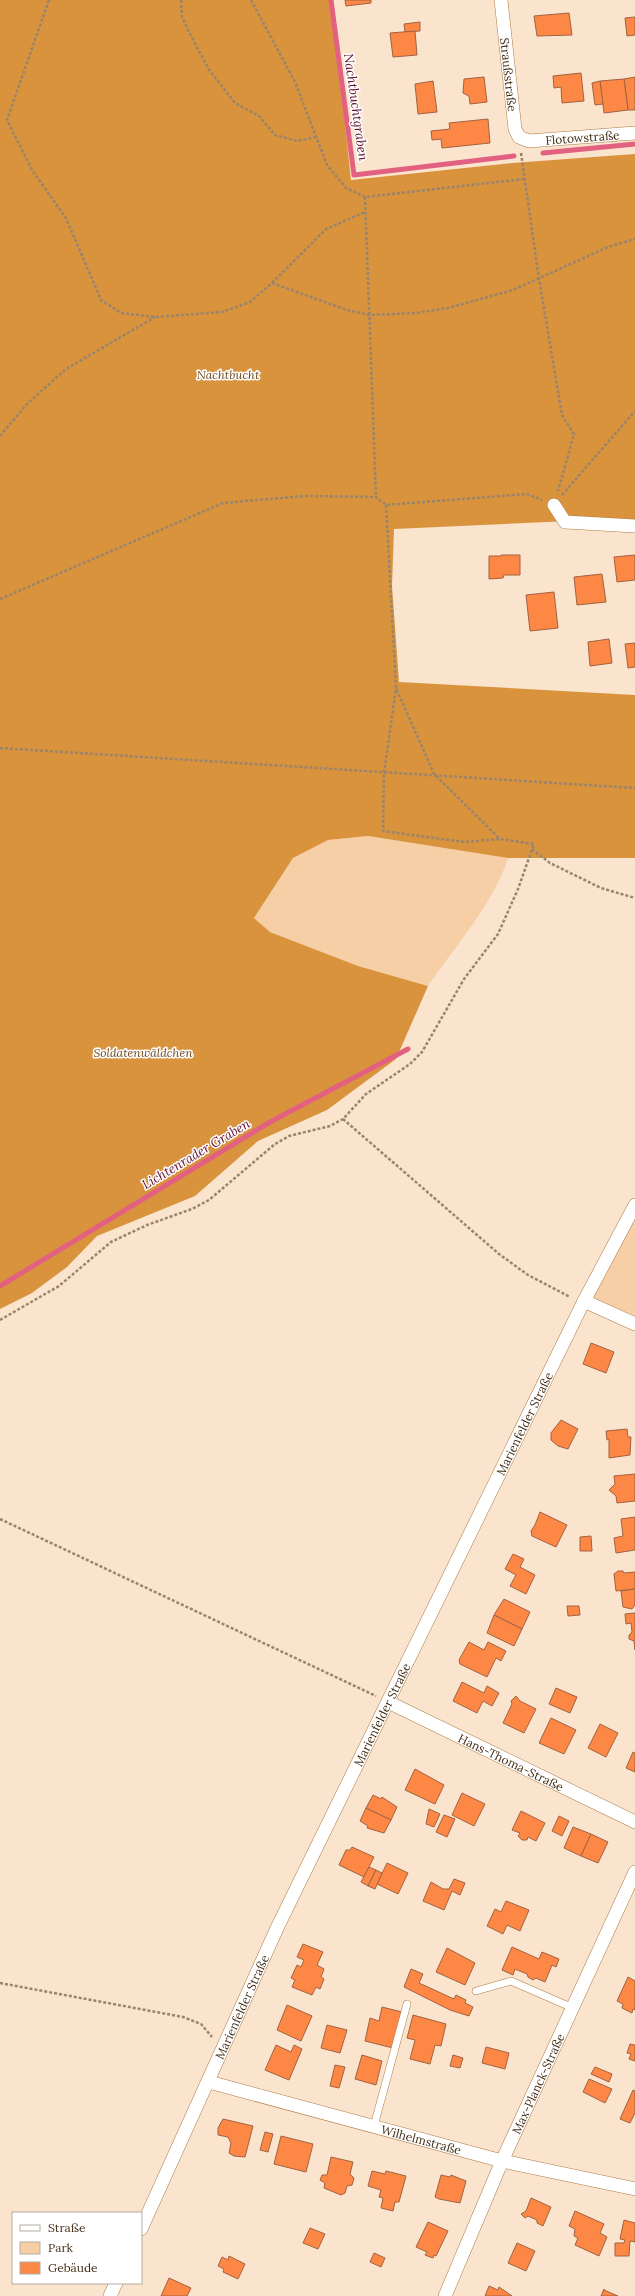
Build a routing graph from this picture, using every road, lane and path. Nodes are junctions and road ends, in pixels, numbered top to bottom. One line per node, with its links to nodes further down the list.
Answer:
1 (49, 0): 15 (path)
2 (181, 0): 6 (path)
3 (252, 0): 6 (path)
4 (501, 0): 7 (street, Straußstraße)
5 (635, 133): 7 (street, Flotowstraße)
6 (316, 138): 9 (path)
7 (524, 139): 8 (path)
8 (524, 179): 9 (path); 12 (path)
9 (365, 197): 10 (path)
10 (365, 212): 13 (path); 14 (path)
11 (635, 239): 12 (path)
12 (539, 279): 14 (path); 20 (path)
13 (272, 283): 14 (path); 15 (path)
14 (370, 315): 18 (path)
15 (156, 317): 17 (path)
16 (635, 411): 20 (path)
17 (0, 436)
18 (376, 497): 19 (path); 22 (path)
19 (386, 504): 20 (path); 23 (path)
20 (554, 504): 21 (street)
21 (635, 526)
22 (0, 599)
23 (396, 688): 25 (path); 26 (path)
24 (0, 748): 25 (path)
25 (384, 773): 26 (path); 28 (path)
26 (434, 774): 27 (path); 28 (path)
27 (635, 788)
28 (500, 839): 29 (path)
29 (532, 849): 30 (path); 31 (path)
30 (635, 898)
31 (343, 1119): 33 (path); 34 (path)
32 (635, 1205): 33 (street, Marienfelder Straße)
33 (584, 1302): 35 (street); 37 (street, Marienfelder Straße)
34 (0, 1320)
35 (635, 1324)
36 (0, 1519): 37 (path)
37 (388, 1702): 38 (street, Hans-Thoma-Straße); 44 (street, Marienfelder Straße)
38 (635, 1822)
39 (635, 1872): 43 (street, Max-Planck-Straße)
40 (0, 1983): 44 (path)
41 (476, 1991): 43 (lane)
42 (407, 2004): 46 (lane)
43 (573, 2008): 47 (street, Max-Planck-Straße)
44 (224, 2047): 45 (street, Marienfelder Straße)
45 (209, 2082): 46 (street, Wilhelmstraße); 49 (street, Marienfelder Straße)
46 (374, 2126): 47 (street, Wilhelmstraße)
47 (502, 2161): 48 (street, Wilhelmstraße); 52 (street, Max-Planck-Straße)
48 (635, 2189)
49 (142, 2227)
50 (116, 2284): 51 (street)
51 (110, 2296)
52 (445, 2296)

